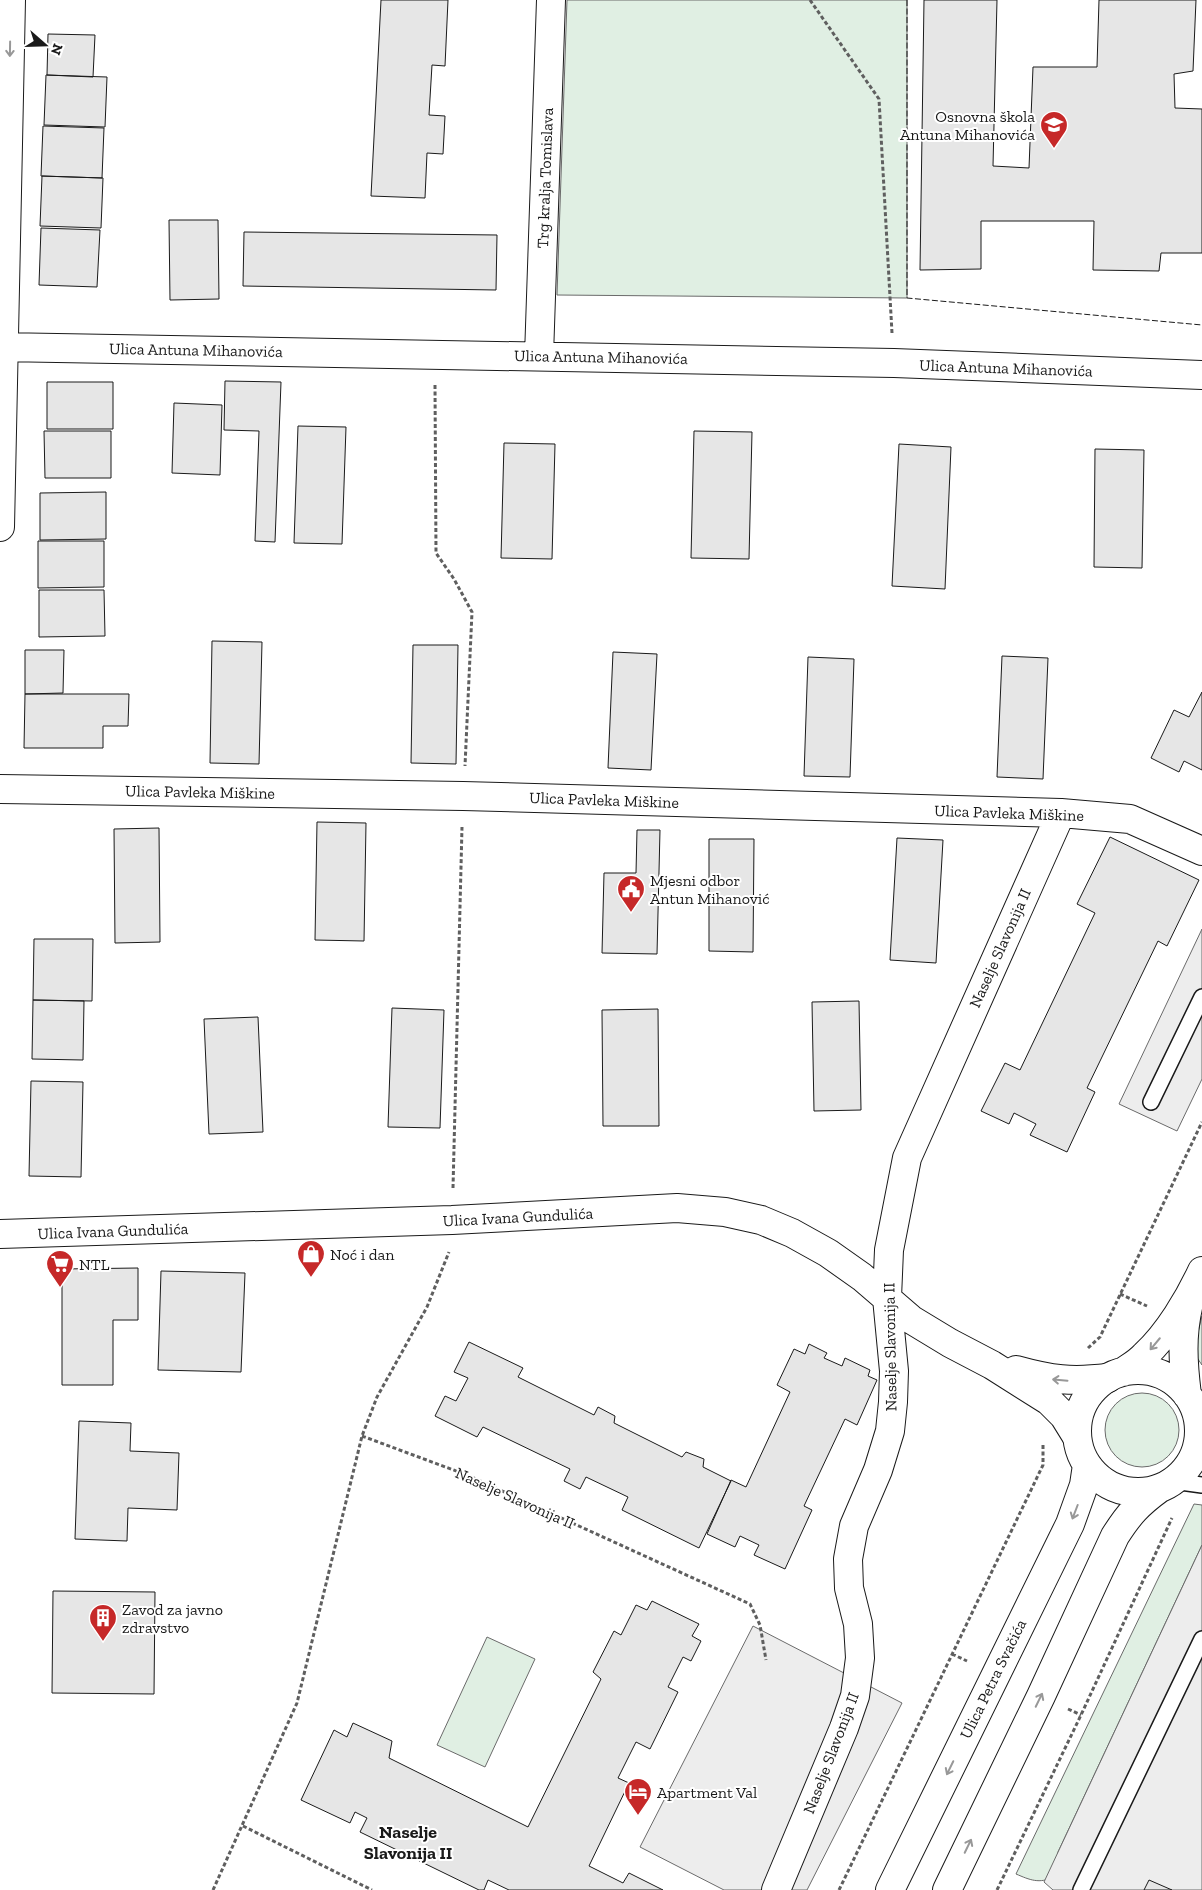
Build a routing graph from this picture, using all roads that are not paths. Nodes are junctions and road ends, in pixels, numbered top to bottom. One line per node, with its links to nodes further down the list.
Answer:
1 (11, 0): 3 (street, one-way to 3)
2 (550, 0): 4 (street, Trg kralja Tomislava)
3 (2, 347): 4 (street, Ulica Antuna Mihanovića); 6 (street)
4 (539, 356): 5 (street, Ulica Antuna Mihanovića)
5 (1202, 375)
6 (0, 527)
7 (0, 789): 8 (street, Ulica Pavleka Miškine)
8 (1061, 813): 9 (street, Ulica Pavleka Miškine); 14 (street, Naselje Slavonija II)
9 (1202, 851)
10 (1202, 997): 11 (lane)
11 (1151, 1102)
12 (0, 1234): 14 (street, Ulica Ivana Gundulića)
13 (1198, 1280): 16 (street, one-way to 16); 17 (street)
14 (887, 1298): 15 (street, Ulica Ivana Gundulića); 24 (street, Naselje Slavonija II)
15 (992, 1365): 16 (street, one-way to 15); 19 (street)
16 (1116, 1375): 17 (street); 19 (street)
17 (1187, 1395): 18 (street)
18 (1200, 1427): 21 (street)
19 (1077, 1437): 20 (street)
20 (1087, 1465): 21 (street); 25 (street, Ulica Petra Svačića, one-way to 25)
21 (1166, 1485): 22 (lane); 26 (street, one-way to 21)
22 (1202, 1485)
23 (1202, 1639): 27 (lane)
24 (776, 1890)
25 (890, 1890)
26 (947, 1890)
27 (1081, 1890)

